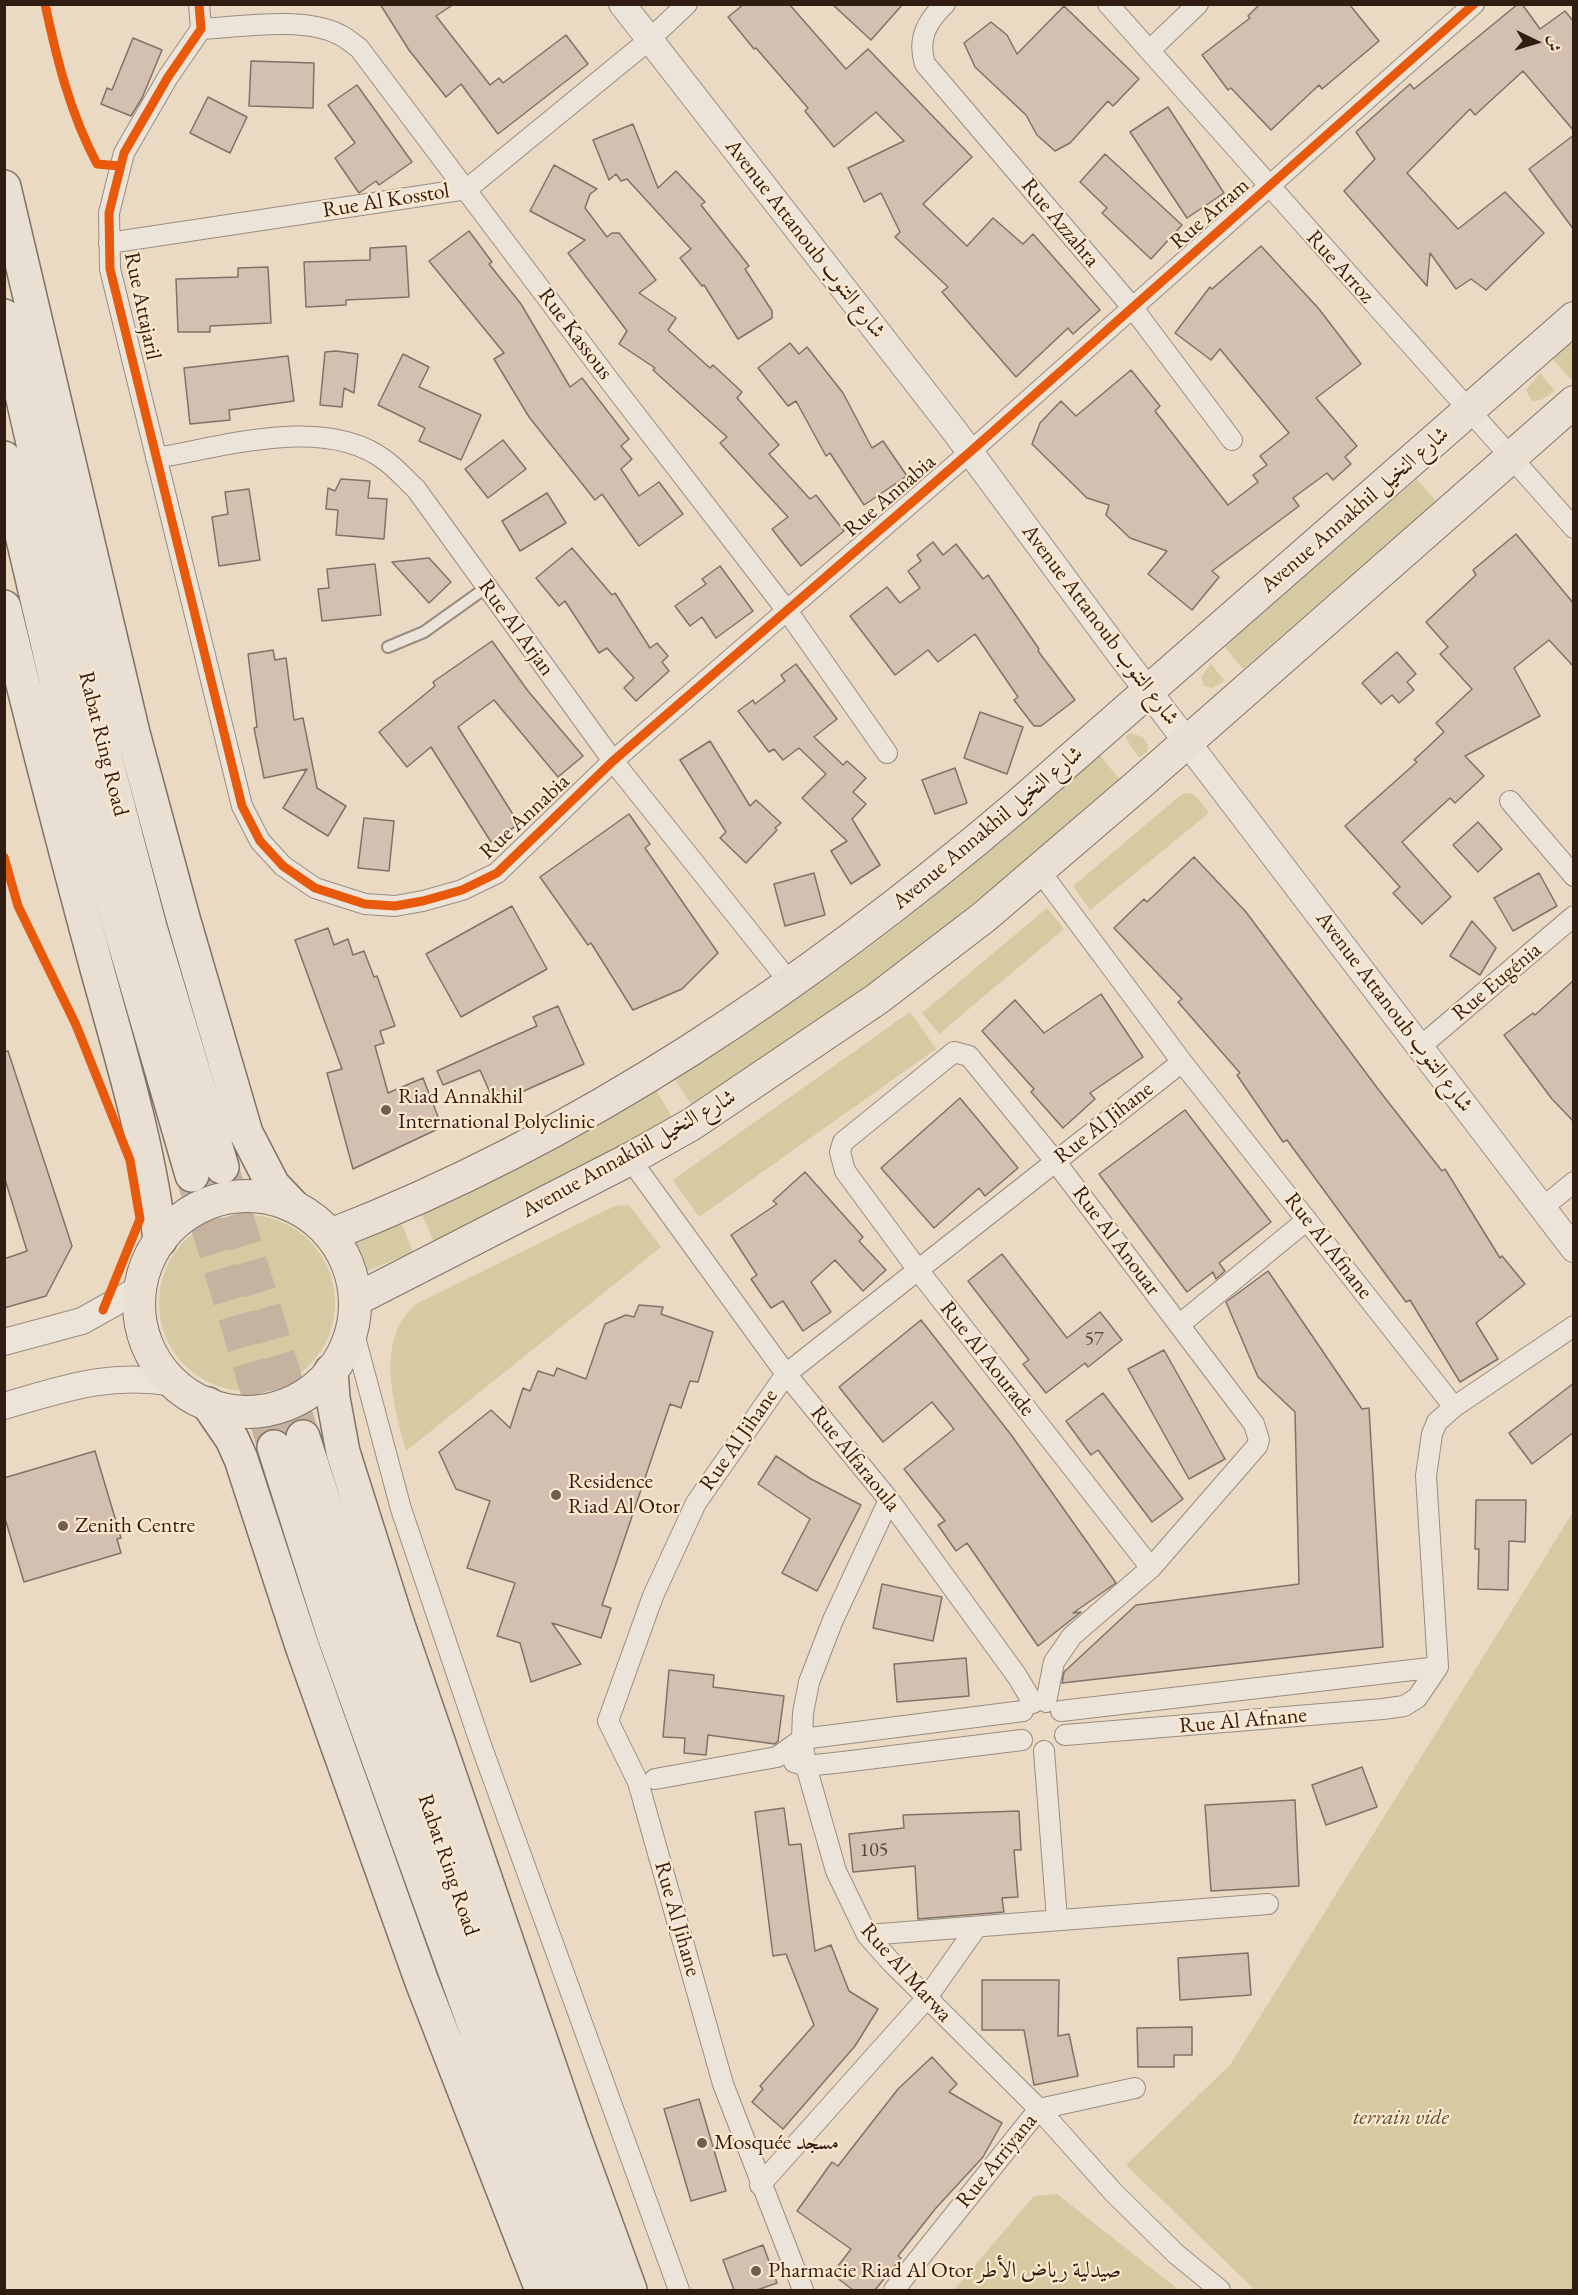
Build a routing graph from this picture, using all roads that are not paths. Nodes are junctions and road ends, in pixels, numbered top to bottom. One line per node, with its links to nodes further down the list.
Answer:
1 (199, 4): 8 (street)
2 (622, 4): 9 (street, Avenue Attanoub شارع التنوب)
3 (687, 4): 9 (street, Rue Al Kosstol)
4 (945, 4): 15 (street, Rue Azzahra)
5 (1108, 4): 10 (street, Rue Arroz)
6 (1198, 4): 10 (street)
7 (1474, 4): 13 (street, Rue Arram)
8 (201, 29): 12 (street, Rue Kassous); 14 (street, Rue Attajaril)
9 (649, 40): 12 (street, Rue Al Kosstol); 21 (street, Avenue Attanoub شارع التنوب)
10 (1150, 50): 13 (street, Rue Arroz)
11 (4, 187): 45 (highway)
12 (467, 189): 14 (street, Rue Al Kosstol); 28 (street, Rue Kassous)
13 (1269, 189): 15 (street, Rue Arram); 19 (street, Rue Arroz)
14 (109, 243): 24 (street, Rue Attajaril)
15 (1132, 307): 20 (street, Rue Azzahra); 21 (street, Rue Arram)
16 (4, 316): 23 (highway, Rabat Ring Road)
17 (1574, 318): 19 (main road, Avenue Annakhil شارع النخيل)
18 (1574, 402): 22 (main road, Avenue Annakhil شارع النخيل)
19 (1468, 411): 22 (street, Rue Arroz); 30 (main road, Avenue Annakhil شارع النخيل)
20 (1232, 440)
21 (970, 452): 28 (street, Rue Annabia); 30 (street, Avenue Attanoub شارع التنوب)
22 (1511, 457): 25 (street, Rue Arroz); 31 (main road, Avenue Annakhil شارع النخيل)
23 (4, 458)
24 (156, 458): 26 (street, Rue Al Arjan); 33 (street, Rue Annabia)
25 (1574, 528)
26 (487, 587): 29 (lane); 33 (street, Rue Al Arjan)
27 (4, 607): 49 (highway)
28 (788, 612): 32 (street, Rue Kassous); 33 (street, Rue Annabia)
29 (388, 647)
30 (1149, 690): 31 (street, Avenue Attanoub شارع التنوب); 38 (main road, Avenue Annakhil شارع النخيل)
31 (1188, 743): 35 (main road, Avenue Annakhil شارع النخيل); 39 (street, Avenue Attanoub شارع التنوب)
32 (887, 753)
33 (614, 761): 38 (street, Rue Al Arjan)
34 (1510, 801): 36 (street)
35 (1039, 870): 41 (street, Rue Al Afnane); 42 (main road, Avenue Annakhil شارع النخيل)
36 (1574, 876)
37 (1574, 916): 39 (street, Rue Eugénia)
38 (791, 984): 48 (main road, Avenue Annakhil شارع النخيل)
39 (1420, 1047): 46 (street, Avenue Attanoub شارع التنوب)
40 (954, 1052): 43 (street, Rue Al Anouar); 51 (street, Rue Al Aourade)
41 (1182, 1062): 43 (street, Rue Al Jihane); 47 (street, Rue Al Afnane)
42 (630, 1159): 53 (main road, Avenue Annakhil شارع النخيل); 58 (street, Rue Alfaraoula)
43 (1055, 1161): 51 (street, Rue Al Jihane); 54 (street, Rue Al Anouar)
44 (1574, 1182): 46 (street)
45 (292, 1205): 48 (main road); 49 (main road)
46 (1542, 1208): 50 (street, Avenue Attanoub شارع التنوب)
47 (1307, 1220): 54 (street); 62 (street, Rue Al Afnane)
48 (330, 1235): 53 (main road)
49 (160, 1240): 52 (main road)
50 (1574, 1249)
51 (918, 1270): 58 (street, Rue Al Jihane); 64 (street, Rue Al Aourade)
52 (141, 1288): 56 (street); 59 (main road)
53 (354, 1313): 57 (main road); 86 (street)
54 (1179, 1325): 64 (street, Rue Al Anouar)
55 (1574, 1326): 62 (street)
56 (4, 1342)
57 (332, 1371): 60 (main road); 85 (highway)
58 (786, 1374): 63 (street, Rue Alfaraoula); 81 (street, Rue Al Jihane)
59 (174, 1383): 60 (main road); 61 (street)
60 (208, 1404): 82 (highway)
61 (4, 1406)
62 (1454, 1407): 65 (street)
63 (889, 1500): 66 (street, Rue Alfaraoula); 68 (street, Rue Al Marwa)
64 (1151, 1568): 66 (street)
65 (1438, 1667): 66 (street, Rue Al Afnane); 67 (street, Rue Al Afnane)
66 (1041, 1707): 67 (street); 68 (street, Rue Al Afnane); 69 (street)
67 (1065, 1735): 70 (street)
68 (802, 1739): 71 (street, Rue Al Afnane); 72 (street, Rue Al Marwa)
69 (1022, 1740): 70 (street); 72 (street, Rue Al Afnane)
70 (1044, 1751): 75 (street)
71 (777, 1757): 72 (street, Rue Al Afnane); 73 (street, Rue Al Afnane)
72 (806, 1766): 77 (street, Rue Al Marwa)
73 (655, 1779)
74 (1268, 1904): 75 (street)
75 (1057, 1919): 76 (street)
76 (976, 1928): 77 (street); 78 (street)
77 (867, 1935): 78 (street, Rue Al Marwa)
78 (926, 1999): 80 (street, Rue Al Marwa); 81 (street)
79 (1135, 2088): 80 (street, Rue Arriyana)
80 (1039, 2109): 88 (street, Rue Arriyana); 89 (street, Rue Al Marwa)
81 (760, 2185): 87 (street, Rue Al Jihane)
82 (542, 2290)
83 (570, 2290): 84 (highway, Rabat Ring Road)
84 (603, 2290)
85 (630, 2290)
86 (679, 2290)
87 (803, 2290)
88 (894, 2290)
89 (1220, 2290)

